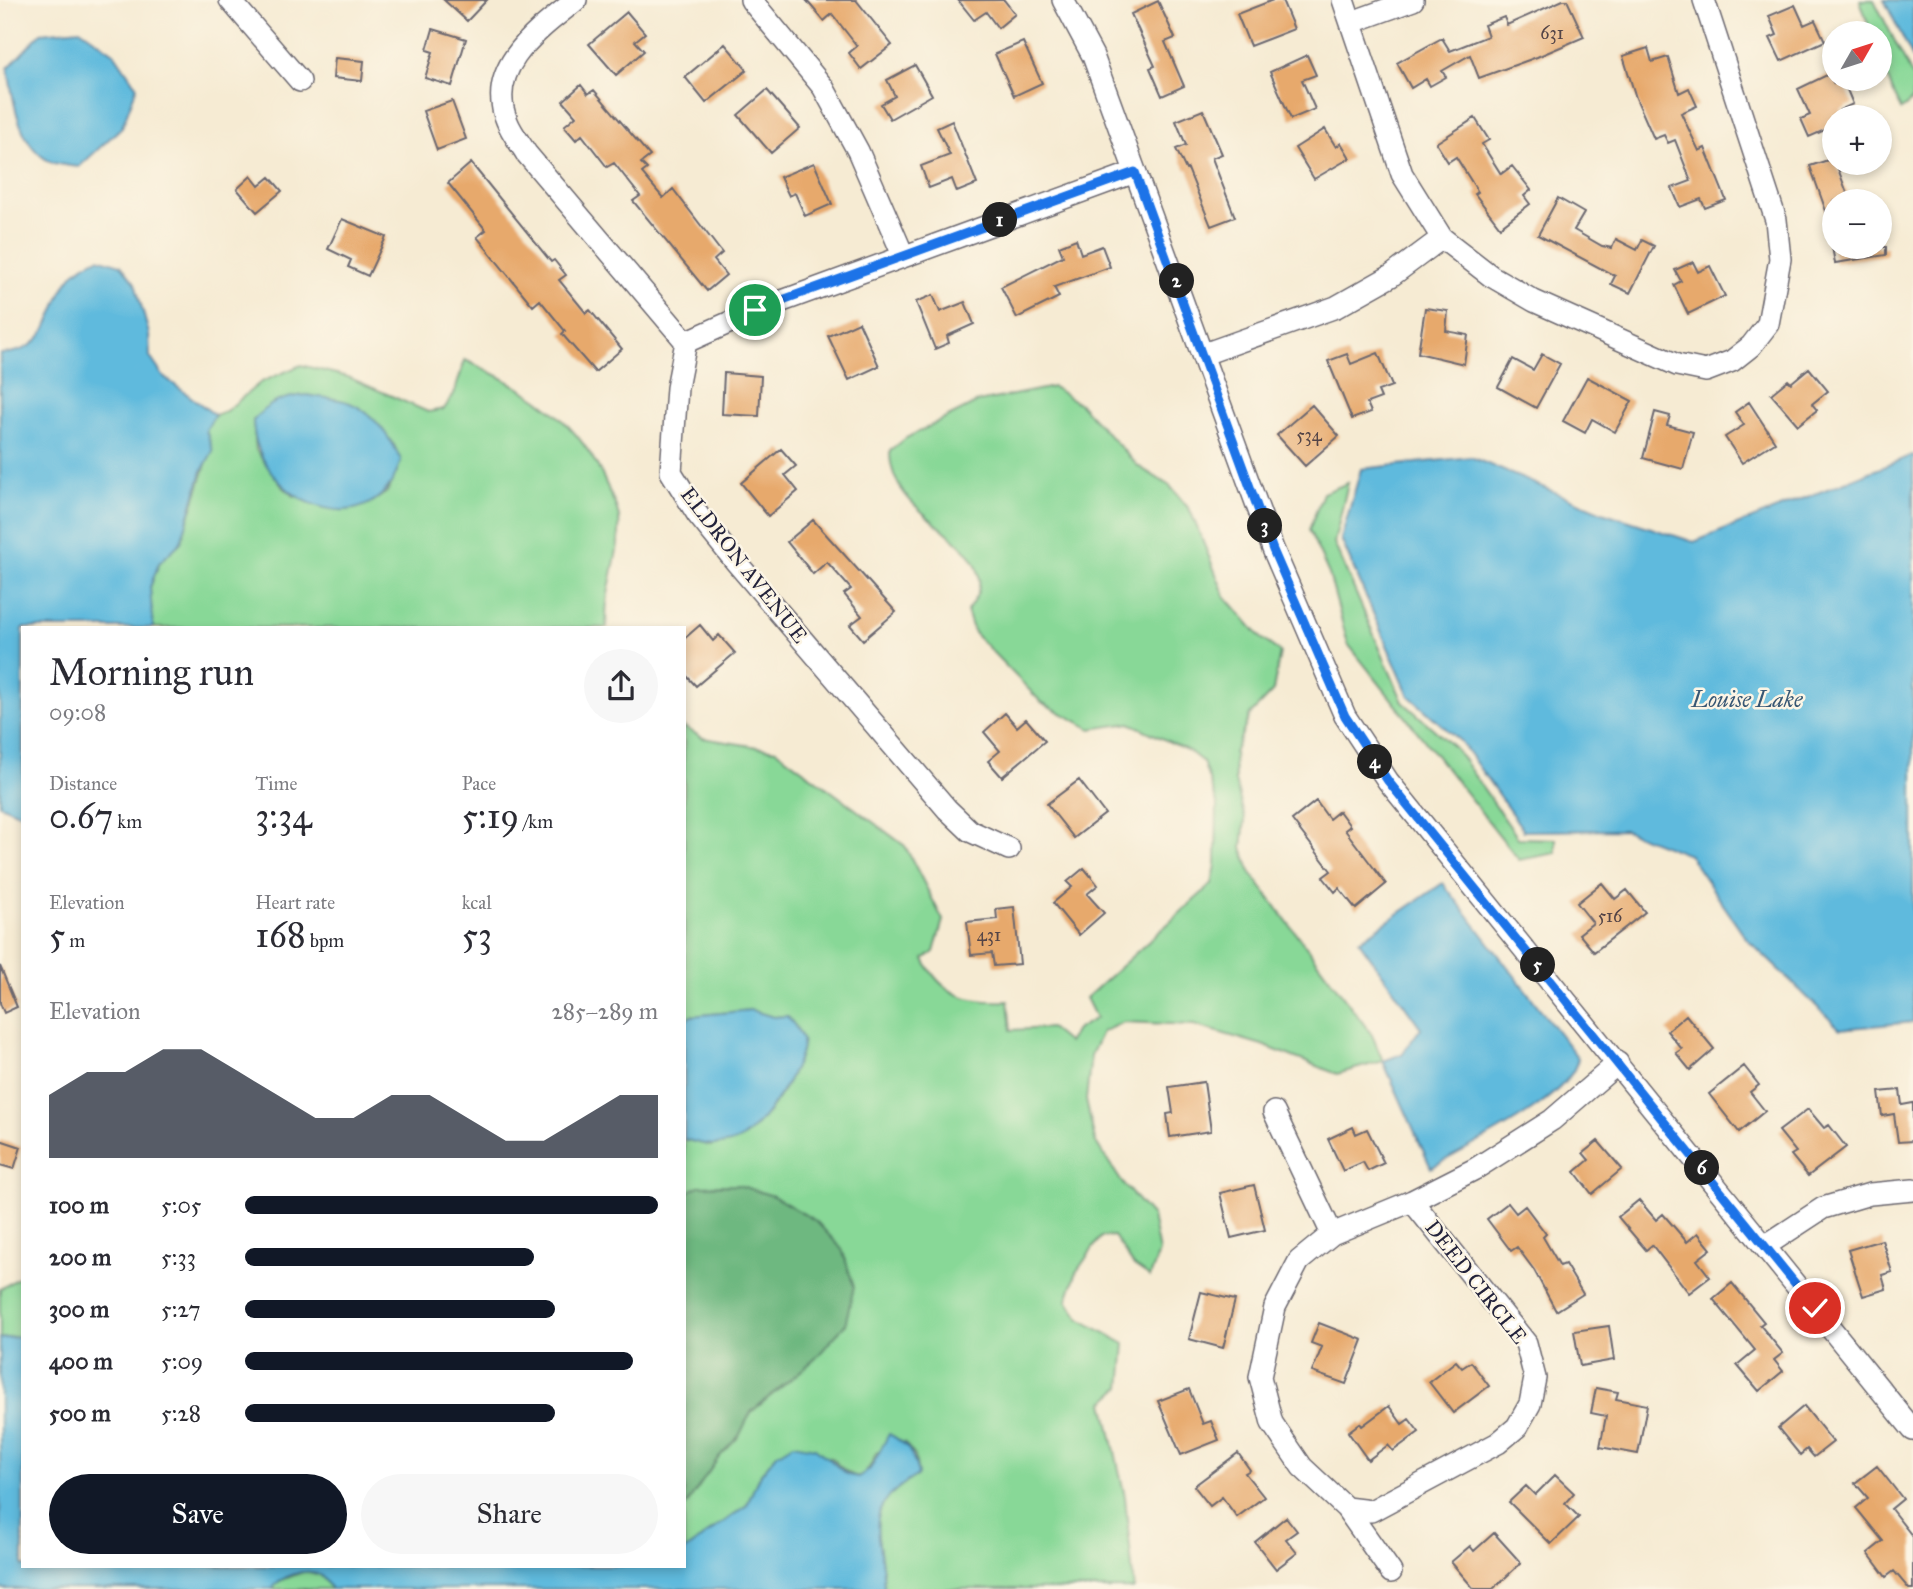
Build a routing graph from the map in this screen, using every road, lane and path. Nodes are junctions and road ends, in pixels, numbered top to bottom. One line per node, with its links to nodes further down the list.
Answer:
1 (230, 0): 9 (street)
2 (576, 0): 13 (street)
3 (751, 0): 12 (street)
4 (1063, 0): 10 (street)
5 (1343, 0): 8 (street)
6 (1413, 0): 8 (street)
7 (1704, 0): 11 (street)
8 (1352, 22): 11 (street)
9 (300, 81)
10 (1135, 172): 12 (street); 14 (street)
11 (1442, 238): 14 (street)
12 (904, 254): 13 (street)
13 (686, 342): 15 (street, ELDRON AVENUE)
14 (1204, 354): 16 (street)
15 (1009, 849)
16 (1618, 1063): 19 (street, DEED CIRCLE); 21 (street)
17 (1274, 1112): 20 (street)
18 (1913, 1190): 21 (street)
19 (1412, 1201): 20 (street, DEED CIRCLE); 23 (street, DEED CIRCLE)
20 (1332, 1234): 23 (street, DEED CIRCLE)
21 (1765, 1246): 22 (street)
22 (1913, 1430)
23 (1346, 1508): 24 (street)
24 (1391, 1572)

